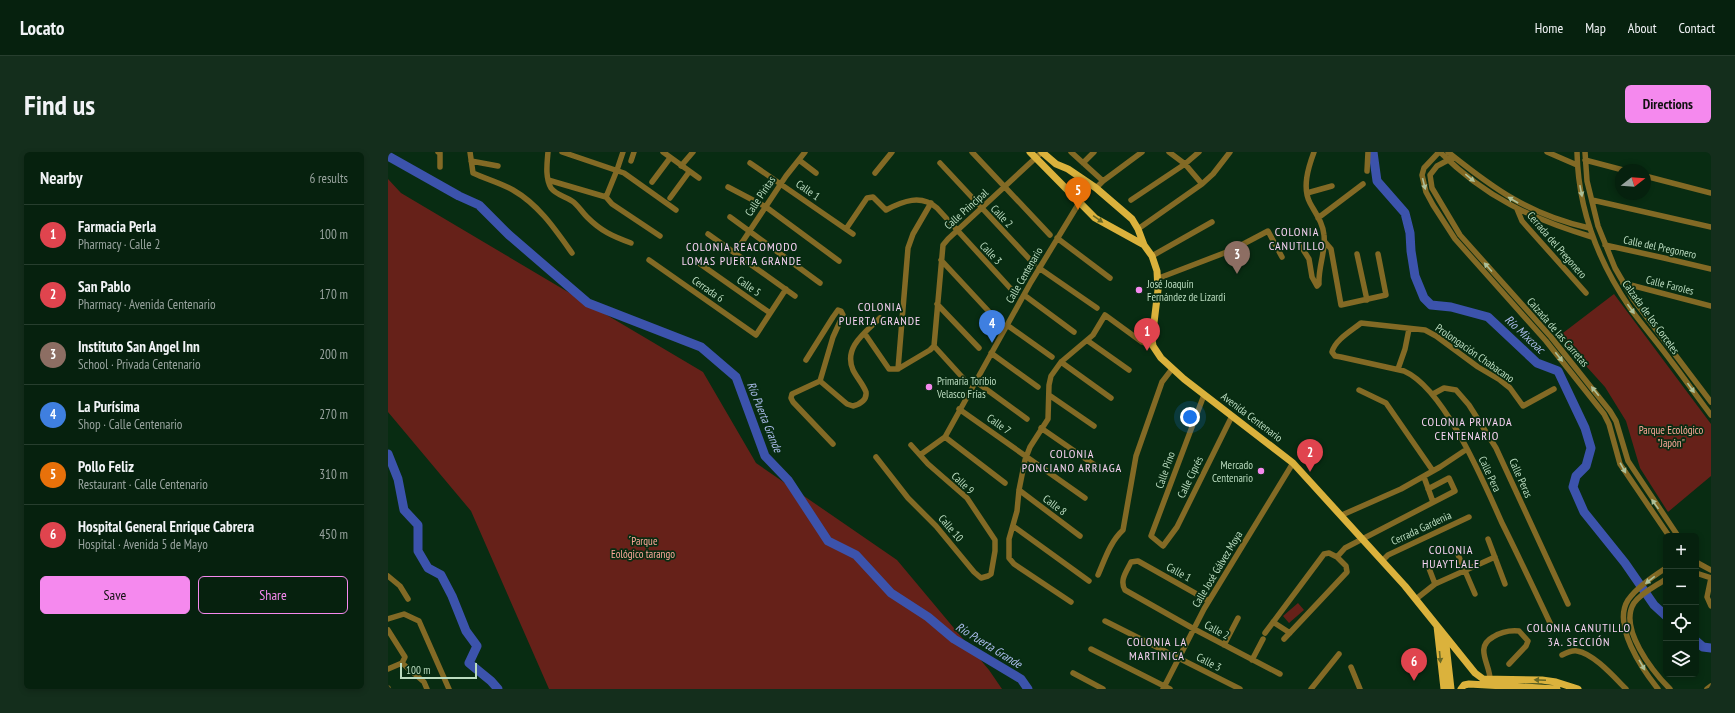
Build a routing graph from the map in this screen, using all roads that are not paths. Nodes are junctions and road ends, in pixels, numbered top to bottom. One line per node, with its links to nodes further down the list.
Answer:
1 (438, 152): 43 (street)
2 (470, 152): 33 (street)
3 (548, 152): 53 (street)
4 (562, 152): 45 (street)
5 (623, 152): 45 (street)
6 (634, 152): 34 (street)
7 (663, 152): 28 (street)
8 (693, 152): 42 (street)
9 (805, 152): 30 (street, Calle Piritas)
10 (892, 152): 50 (street)
11 (972, 152): 61 (street)
12 (1030, 152): 29 (main road)
13 (1042, 152): 29 (street, Calle Principal); 38 (main road)
14 (1071, 152): 37 (street)
15 (1094, 152): 37 (street)
16 (1142, 152): 55 (street)
17 (1169, 152): 39 (street)
18 (1199, 152): 39 (street)
19 (1230, 152): 57 (street)
20 (1314, 152): 63 (street)
21 (1368, 152): 47 (street)
22 (1440, 152): 31 (street); 177 (street, Calzada de las Carretas, one-way to 177)
23 (1448, 152): 27 (street)
24 (1547, 152): 40 (street)
25 (1577, 152): 40 (street, Calzada de los Corceles)
26 (1585, 152): 32 (street, Calzada de los Corceles)
27 (1454, 157): 31 (street, Calzada de las Carretas); 79 (street, one-way to 27)
28 (670, 158): 42 (street); 54 (street)
29 (1036, 158): 46 (main road); 61 (street, Calle Principal)
30 (799, 160): 49 (street); 56 (street, Calle Piritas)
31 (1448, 160): 73 (street, one-way to 73); 178 (street, Calzada de las Carretas, one-way to 31)
32 (1585, 160): 44 (street); 68 (street, Calzada de los Corceles)
33 (471, 161): 41 (street); 95 (street)
34 (631, 161)
35 (750, 163): 56 (street, Calle 1)
36 (940, 163): 72 (street, Calle 2)
37 (1083, 163): 55 (street)
38 (1056, 164): 46 (main road); 62 (main road)
39 (1185, 164): 57 (street); 67 (street)
40 (1577, 165): 79 (street, Calzada de los Corceles, one-way to 79)
41 (498, 166)
42 (681, 166): 48 (street)
43 (440, 167)
44 (1615, 168)
45 (617, 170): 65 (street); 74 (street)
46 (1049, 171): 70 (main road)
47 (1367, 171)
48 (689, 172): 51 (street); 66 (street)
49 (816, 173)
50 (875, 173)
51 (699, 178)
52 (1651, 178): 64 (street)
53 (548, 180): 65 (street); 91 (street)
54 (652, 182)
55 (1103, 182): 62 (street)
56 (781, 184): 71 (street, Calle Piritas); 80 (street, Calle 1)
57 (1202, 184): 81 (street)
58 (1363, 184): 76 (street)
59 (728, 186): 71 (street)
60 (1332, 186): 63 (street)
61 (1004, 187): 72 (street, Calle Principal); 86 (street)
62 (1096, 188): 81 (main road)
63 (1307, 193): 76 (street)
64 (1711, 193)
65 (606, 197): 87 (street)
66 (670, 198)
67 (1130, 200)
68 (1592, 200): 78 (street); 94 (street, Calzada de los Corceles)
69 (931, 203): 80 (street); 82 (street, Calle 3); 137 (street)
70 (1079, 203): 89 (street, Calle Centenario); 93 (main road, one-way to 93)
71 (766, 206): 83 (street, Calle Piritas); 104 (street)
72 (982, 209): 82 (street, Calle Principal); 105 (street, Calle 2)
73 (1516, 209): 88 (street); 114 (street, Cerrada del Pregonero)
74 (676, 210)
75 (730, 217): 83 (street)
76 (1318, 218): 90 (street)
77 (1212, 222): 99 (street)
78 (1711, 226)
79 (1589, 228): 88 (street, Calzada de los Corceles)
80 (846, 229): 85 (street, Calle 1)
81 (1138, 229): 93 (main road)
82 (957, 231): 102 (street, Calle Principal); 113 (street, Calle 3)
83 (749, 232): 96 (street, Calle Piritas); 110 (street)
84 (708, 234): 96 (street)
85 (853, 234)
86 (1050, 235)
87 (660, 236)
88 (1592, 237): 153 (street, Calzada de los Corceles, one-way to 153)
89 (1057, 238): 106 (street, Calle Centenario); 108 (street)
90 (1325, 242): 92 (street); 117 (street)
91 (631, 243)
92 (1299, 243)
93 (1144, 245): 99 (main road)
94 (1605, 246): 107 (street, Calle del Pregonero); 111 (street, Calzada de los Corceles)
95 (572, 253)
96 (734, 253): 112 (street)
97 (1357, 254): 117 (street)
98 (1378, 254): 117 (street)
99 (1152, 256): 109 (main road)
100 (1282, 257): 109 (street)
101 (649, 260): 121 (street, Cerrada 6)
102 (941, 260): 118 (street, Calle Principal); 122 (street)
103 (696, 261): 121 (street, Calle 5)
104 (839, 261)
105 (1034, 264)
106 (1039, 268): 115 (street, Calle Centenario); 120 (street)
107 (1711, 270)
108 (1110, 278)
109 (1159, 278): 130 (main road)
110 (820, 283)
111 (1623, 283): 119 (street, Calle Faroles); 151 (street, Calzada de los Corceles)
112 (786, 289): 116 (street); 121 (street)
113 (1011, 289)
114 (1586, 293)
115 (1024, 295): 124 (street, Calle Centenario); 126 (street)
116 (795, 296)
117 (1367, 300)
118 (937, 304): 129 (street, Calle Principal); 131 (street)
119 (1711, 306)
120 (1097, 308)
121 (770, 313)
122 (993, 316)
123 (880, 318): 127 (street)
124 (1007, 324): 133 (street, Calle Centenario); 134 (street)
125 (1409, 329): 132 (street, Prolongación Chabacano); 138 (street); 145 (street, Prolongación Chabacano)
126 (1074, 332)
127 (865, 334): 137 (street); 143 (street)
128 (1088, 340): 130 (street); 136 (street); 139 (street)
129 (934, 346): 137 (street); 141 (street)
130 (1154, 346): 140 (main road, Avenida Centenario)
131 (979, 348)
132 (1332, 352): 138 (street, Calle Pera)
133 (991, 353): 142 (street, Calle Centenario); 144 (street)
134 (1052, 357)
135 (806, 360): 143 (street)
136 (1061, 362): 148 (street); 150 (street)
137 (898, 369)
138 (1398, 369): 147 (street, Calle Pera)
139 (1129, 370)
140 (1172, 370): 149 (main road, Avenida Centenario); 194 (street)
141 (963, 378)
142 (975, 381): 152 (street, Calle Centenario); 155 (street)
143 (820, 382): 159 (street)
144 (1038, 387)
145 (1554, 389)
146 (1359, 390): 167 (street)
147 (1433, 394): 161 (street, Calle Pera); 207 (street, Calle Peras)
148 (1050, 395): 156 (street); 157 (street)
149 (1204, 395): 154 (main road, Avenida Centenario); 183 (street, Calle Pino)
150 (1111, 398)
151 (1711, 402)
152 (959, 409): 158 (street, Calle Centenario); 162 (street, Calle 7)
153 (1711, 415)
154 (1232, 416): 165 (main road, Avenida Centenario); 183 (street, Calle Ciprés)
155 (1027, 419)
156 (1094, 426)
157 (1041, 428): 162 (street); 166 (street)
158 (945, 437): 163 (street, Calle Centenario); 169 (street)
159 (833, 444)
160 (911, 445): 163 (street, Calle 9)
161 (1467, 449): 167 (street); 213 (street, Calle Pera)
162 (1026, 455): 171 (street); 172 (street, Calle 7)
163 (920, 456): 182 (street, Calle 9)
164 (876, 457): 182 (street, Calle 10)
165 (1293, 463): 174 (main road, Avenida Centenario); 205 (street, Calle José Gálvez Moya)
166 (1096, 466)
167 (1433, 471): 168 (street)
168 (1424, 477): 170 (street); 174 (street)
169 (1005, 483)
170 (1428, 489): 173 (street); 173 (street)
171 (1019, 490): 176 (street); 179 (street, Calle 8)
172 (1085, 498)
173 (1433, 502): 180 (street)
174 (1342, 515): 180 (main road, Avenida Centenario)
175 (1469, 517): 187 (street, Cerrada Gardenia)
176 (1013, 526): 197 (street); 206 (street)
177 (1667, 533)
178 (1676, 533)
179 (1080, 536)
180 (1363, 539): 185 (street); 187 (main road, Avenida Centenario)
181 (1488, 539): 186 (street)
182 (995, 540)
183 (1164, 546)
184 (1456, 550): 191 (street)
185 (1337, 557): 212 (street); 217 (street)
186 (1495, 557): 191 (street); 200 (street)
187 (1383, 560): 203 (main road, Avenida Centenario)
188 (1427, 563): 199 (street)
189 (1699, 564): 192 (street)
190 (1664, 569): 247 (street, one-way to 247)
191 (1464, 570): 199 (street); 202 (street)
192 (1711, 570)
193 (1699, 574): 196 (street)
194 (1098, 575)
195 (388, 576): 204 (street)
196 (1711, 578): 208 (street)
197 (1089, 581)
198 (1663, 581): 248 (street)
199 (1436, 584): 203 (street)
200 (1505, 584)
201 (1125, 590): 205 (street, Calle 1); 215 (street, Calle 2)
202 (1475, 594)
203 (1416, 599): 214 (main road, Avenida Centenario)
204 (408, 600)
205 (1209, 601): 215 (street, Calle José Gálvez Moya)
206 (1071, 602)
207 (1568, 604)
208 (1711, 606)
209 (1238, 618): 220 (street)
210 (388, 619): 236 (street)
211 (1105, 621): 224 (street, Calle 3)
212 (1273, 622): 217 (street); 225 (street)
213 (1551, 625)
214 (1437, 626): 218 (main road, Avenida Centenario); 241 (main road, one-way to 241)
215 (1194, 629): 220 (street, Calle 2); 224 (street, Calle José Gálvez Moya)
216 (388, 630): 226 (street)
217 (1290, 634): 219 (street)
218 (1445, 636): 232 (main road, Avenida Centenario); 242 (main road)
219 (1284, 639)
220 (1224, 645): 225 (street, Calle 2)
221 (1091, 649): 234 (street)
222 (1339, 654): 239 (street)
223 (1562, 655): 246 (street)
224 (1179, 658): 234 (street, Calle José Gálvez Moya); 238 (street, Calle 3)
225 (1252, 660): 231 (street, Calle 2)
226 (402, 663): 229 (street); 235 (street)
227 (1509, 664): 232 (street)
228 (1351, 667): 240 (street)
229 (388, 669)
230 (1073, 672): 237 (street)
231 (1280, 674)
232 (1488, 680): 243 (main road); 244 (main road); 245 (main road, one-way to 232)
233 (1711, 686): 249 (street)
234 (1166, 688)
235 (427, 689)
236 (449, 689)
237 (1103, 689)
238 (1240, 689)
239 (1311, 689)
240 (1360, 689)
241 (1444, 689)
242 (1451, 689)
243 (1461, 689)
244 (1557, 689)
245 (1578, 689)
246 (1626, 689)
247 (1658, 689)
248 (1670, 689)
249 (1707, 689)

